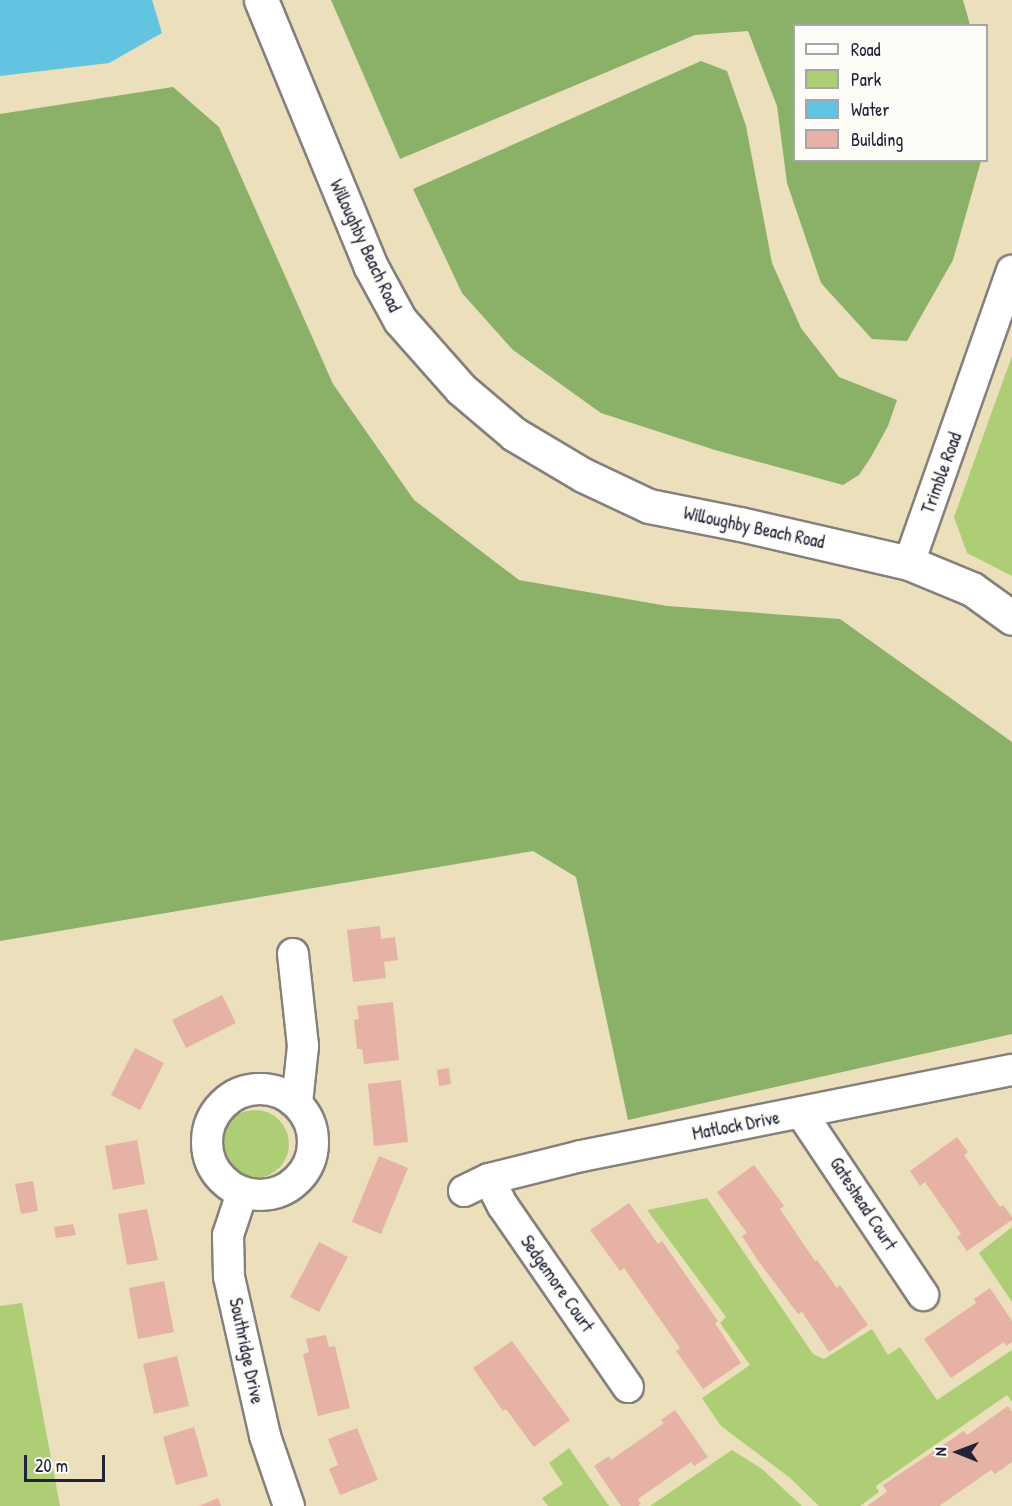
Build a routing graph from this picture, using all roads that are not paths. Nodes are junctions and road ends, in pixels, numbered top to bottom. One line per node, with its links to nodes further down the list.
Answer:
1 (261, 0): 3 (street, Willoughby Beach Road)
2 (1012, 271): 3 (street, Trimble Road)
3 (909, 563): 4 (street)
4 (1012, 618)
5 (293, 954): 7 (street)
6 (1012, 1070): 8 (street, Matlock Drive)
7 (297, 1103): 10 (street); 10 (street)
8 (802, 1114): 9 (street, Matlock Drive); 11 (street, Gateshead Court)
9 (477, 1185): 12 (street, Sedgemore Court)
10 (242, 1193): 13 (street, Southridge Drive)
11 (923, 1295)
12 (628, 1387)
13 (289, 1506)

